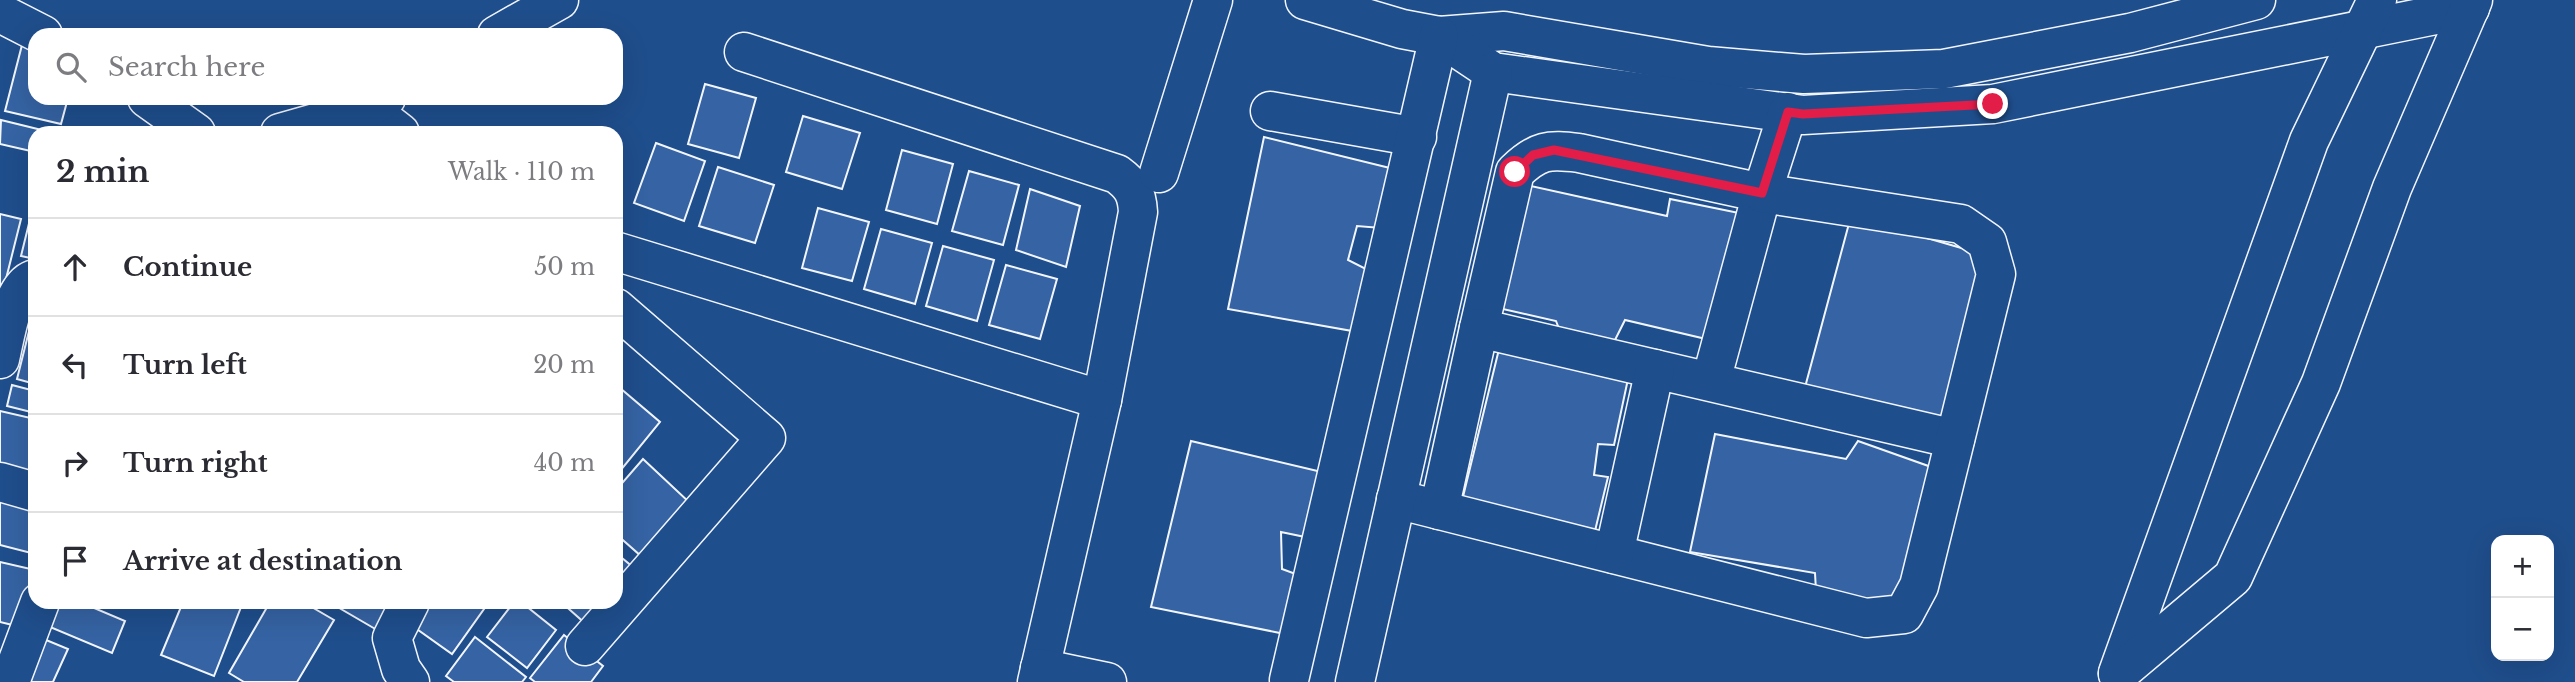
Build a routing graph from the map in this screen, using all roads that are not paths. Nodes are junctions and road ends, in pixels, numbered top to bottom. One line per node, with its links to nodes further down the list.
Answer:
1 (559, 0): 9 (street)
2 (1213, 0): 22 (street)
3 (1305, 0): 10 (street)
4 (2256, 0): 10 (street)
5 (2471, 4): 7 (street); 44 (street)
6 (0, 13): 8 (street)
7 (2370, 15): 17 (street); 44 (street)
8 (29, 28)
9 (509, 28)
10 (1439, 36): 12 (street); 21 (street)
11 (744, 52): 31 (street)
12 (1493, 72): 17 (street); 35 (street)
13 (157, 105): 18 (street)
14 (371, 105): 19 (street)
15 (379, 105): 20 (street)
16 (1270, 111): 21 (street)
17 (1788, 112): 23 (street)
18 (186, 126)
19 (303, 126)
20 (395, 126)
21 (1417, 137): 45 (street)
22 (1159, 173)
23 (1762, 193): 27 (street); 30 (street); 32 (street)
24 (623, 254): 31 (street)
25 (28, 281): 28 (street)
26 (623, 313): 38 (street)
27 (1479, 328): 29 (street); 36 (street)
28 (2, 341)
29 (1655, 369): 30 (street); 37 (street)
30 (1711, 381): 32 (street)
31 (1102, 400): 43 (street)
32 (1955, 439): 37 (street)
33 (0, 482): 34 (street)
34 (28, 490)
35 (1396, 499): 36 (street); 49 (street)
36 (1439, 510): 37 (street)
37 (1614, 554)
38 (623, 602)
39 (37, 609): 46 (street)
40 (406, 609): 47 (street)
41 (617, 609): 42 (street)
42 (585, 646)
43 (1038, 675): 48 (street)
44 (2116, 678)
45 (1289, 680)
46 (9, 682)
47 (410, 682)
48 (1107, 682)
49 (1355, 682)

